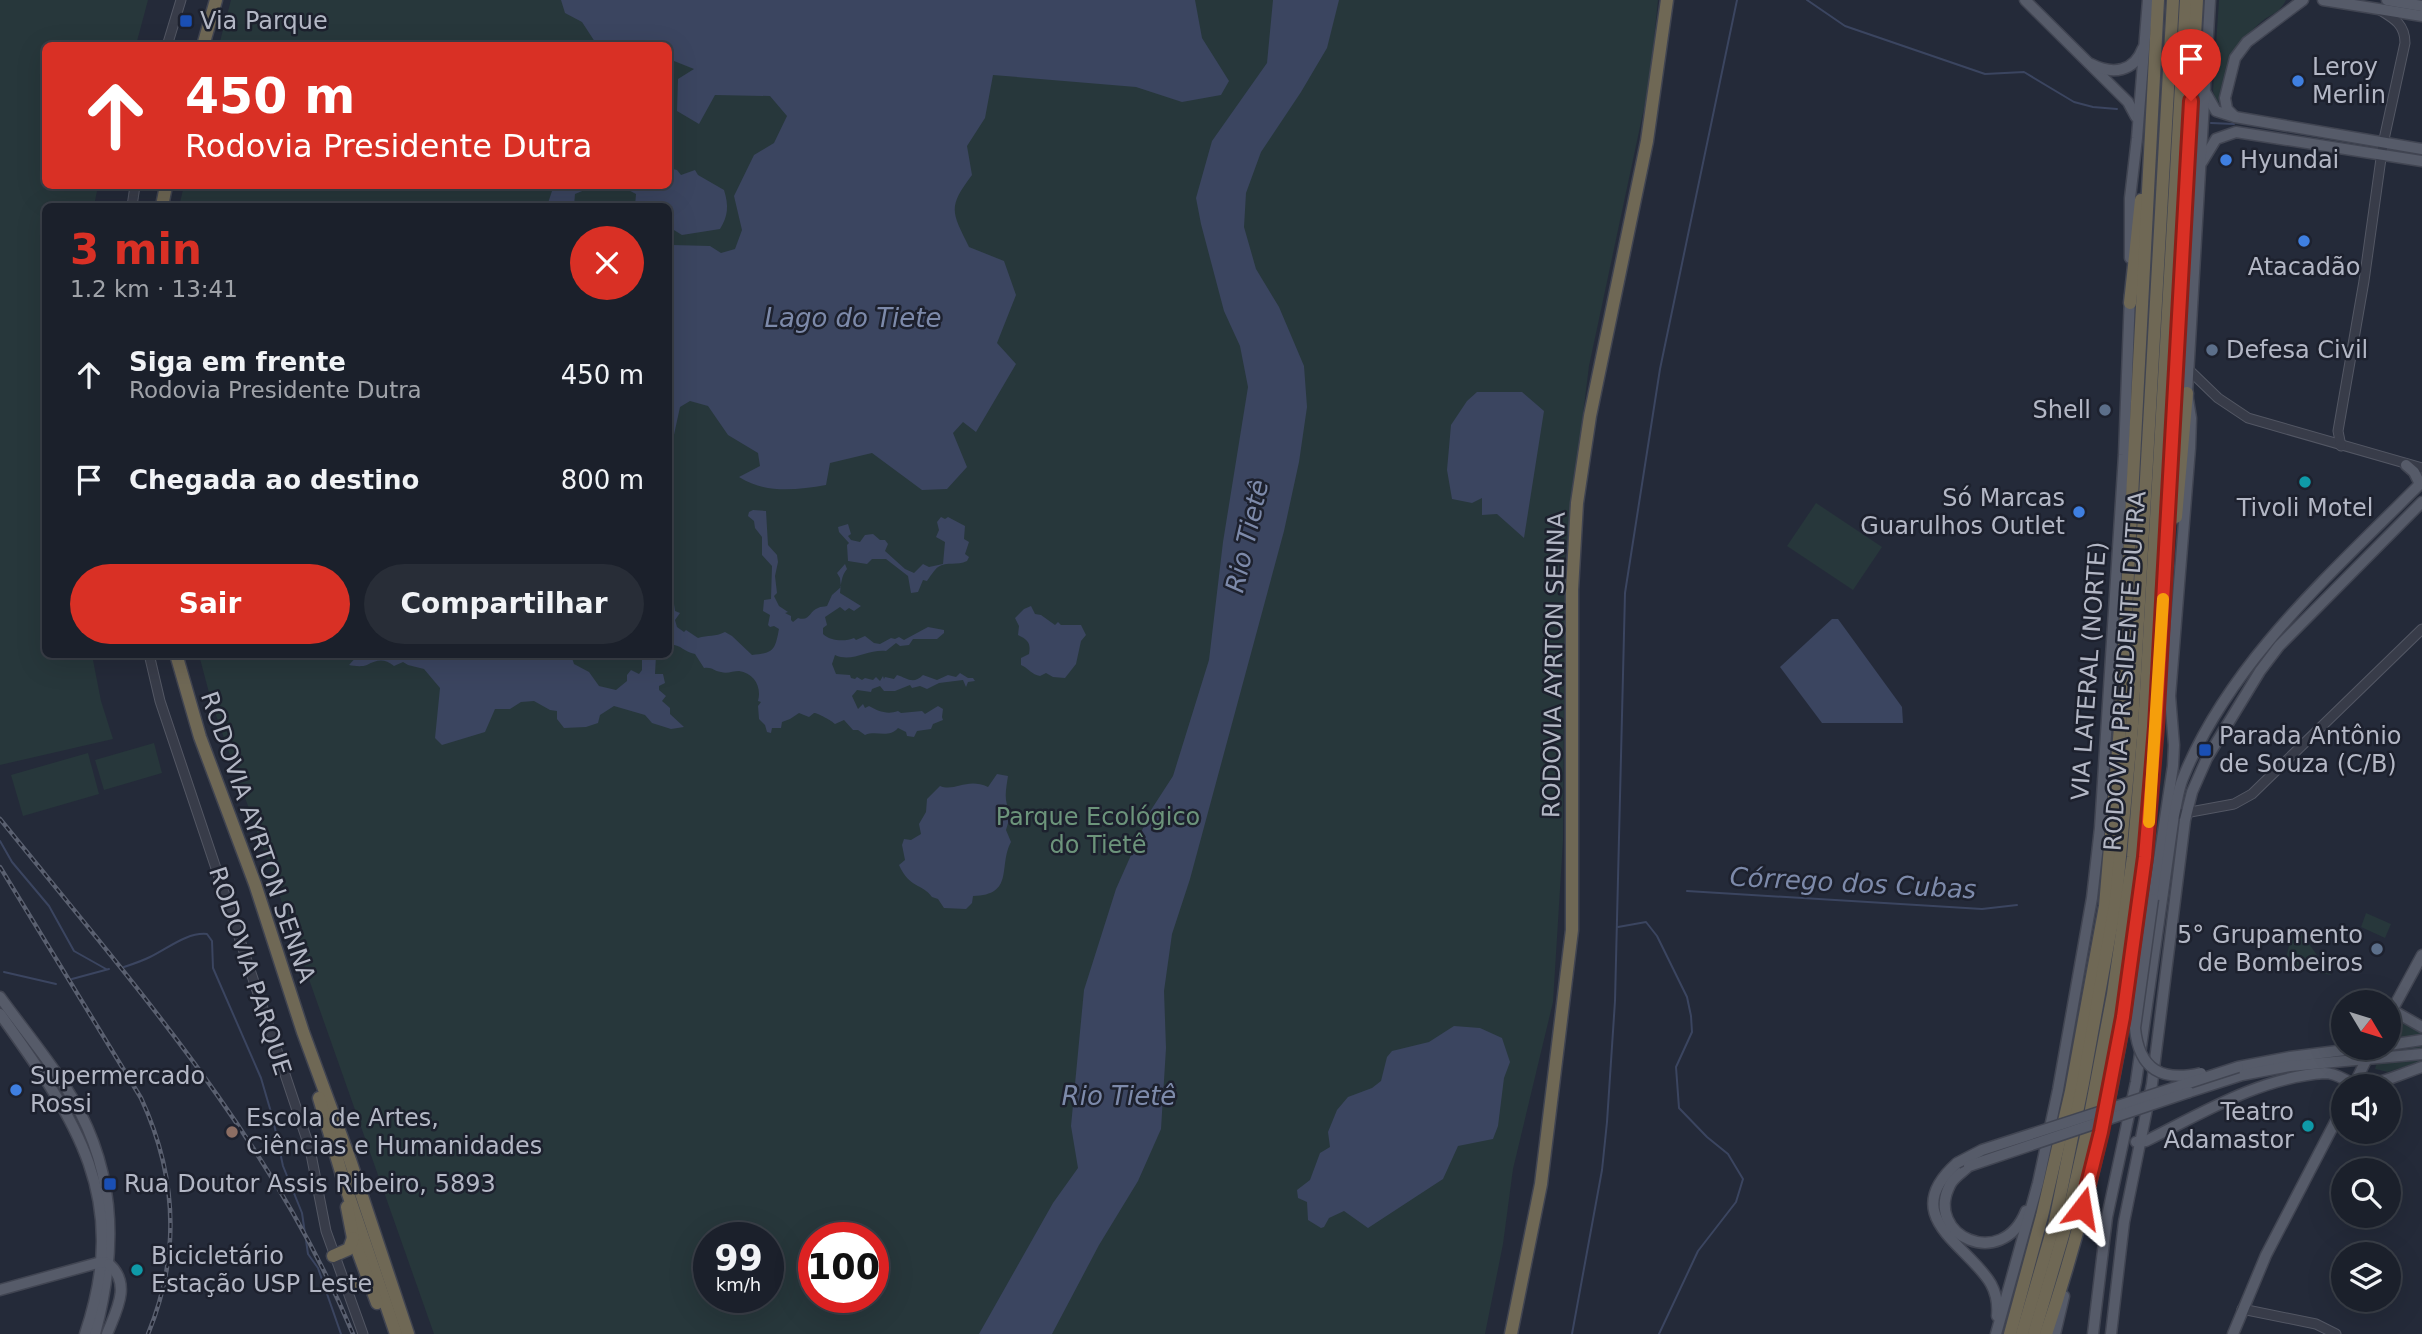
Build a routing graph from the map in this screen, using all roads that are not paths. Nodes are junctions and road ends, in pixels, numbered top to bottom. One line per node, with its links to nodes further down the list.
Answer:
1 (181, 0): 17 (street)
2 (216, 0): 18 (highway)
3 (1667, 0): 89 (highway, RODOVIA AYRTON SENNA)
4 (2025, 0): 20 (main road)
5 (2148, 0): 19 (main road, VIA LATERAL (NORTE))
6 (2158, 0): 23 (highway, RODOVIA PRESIDENTE DUTRA)
7 (2172, 0): 32 (highway); 92 (highway, RODOVIA PRESIDENTE DUTRA)
8 (2186, 0): 93 (highway, RODOVIA PRESIDENTE DUTRA)
9 (2197, 0): 43 (highway, RODOVIA PRESIDENTE DUTRA)
10 (2210, 0): 21 (main road)
11 (2303, 0): 22 (main road)
12 (2323, 0): 15 (main road)
13 (2387, 0): 14 (main road)
14 (2422, 6)
15 (2376, 8): 16 (main road); 27 (street)
16 (2422, 16)
17 (168, 42)
18 (204, 42)
19 (2145, 42): 20 (main road); 25 (main road, VIA LATERAL (NORTE))
20 (2082, 58): 25 (main road)
21 (2204, 88): 22 (main road); 31 (main road)
22 (2235, 117): 24 (main road)
23 (2151, 123): 32 (highway, RODOVIA PRESIDENTE DUTRA); 33 (highway)
24 (2293, 127): 26 (main road); 27 (main road)
25 (2137, 138): 33 (main road, VIA LATERAL (NORTE))
26 (2291, 140): 29 (main road); 31 (main road)
27 (2383, 144): 28 (main road); 29 (street)
28 (2422, 149)
29 (2381, 156): 30 (main road); 36 (street)
30 (2422, 161)
31 (2199, 168): 34 (main road)
32 (2150, 182): 91 (highway, RODOVIA PRESIDENTE DUTRA)
33 (2130, 303): 71 (main road, VIA LATERAL (NORTE))
34 (2189, 370): 35 (main road); 37 (street)
35 (2187, 393): 43 (highway); 63 (main road, bridge)
36 (2338, 431): 37 (street); 38 (street)
37 (2327, 442): 38 (street)
38 (2342, 446): 39 (street)
39 (2406, 464): 40 (street); 41 (main road)
40 (2422, 468)
41 (2421, 483): 48 (main road)
42 (2422, 502): 47 (main road)
43 (2165, 557): 77 (highway, RODOVIA PRESIDENTE DUTRA)
44 (2422, 629): 47 (street)
45 (150, 658): 73 (street, RODOVIA PARQUE)
46 (177, 658): 55 (highway, RODOVIA AYRTON SENNA)
47 (2187, 812): 48 (street); 69 (main road)
48 (2174, 815): 67 (main road)
49 (2422, 955): 50 (main road)
50 (2401, 993)
51 (0, 997): 74 (main road)
52 (0, 1014): 74 (main road)
53 (2401, 1018): 54 (main road)
54 (2422, 1027)
55 (303, 1032): 70 (highway, RODOVIA AYRTON SENNA); 88 (highway, RODOVIA AYRTON SENNA)
56 (2422, 1040): 57 (main road)
57 (2401, 1043)
58 (2331, 1054): 62 (main road)
59 (2401, 1054): 60 (main road)
60 (2422, 1054)
61 (2331, 1058): 62 (main road)
62 (2290, 1062): 63 (main road); 71 (main road, bridge)
63 (2238, 1067): 90 (main road, bridge)
64 (2422, 1067): 65 (main road)
65 (2401, 1074)
66 (2331, 1075): 69 (main road)
67 (2126, 1130): 69 (main road); 75 (main road)
68 (2331, 1131): 81 (main road)
69 (2140, 1142): 76 (main road)
70 (344, 1182): 72 (highway); 87 (highway, RODOVIA AYRTON SENNA)
71 (2038, 1183): 90 (main road, VIA LATERAL (NORTE))
72 (353, 1238): 73 (highway); 79 (highway)
73 (333, 1256): 78 (street, RODOVIA PARQUE)
74 (100, 1266): 80 (main road); 83 (main road); 84 (main road); 85 (main road)
75 (2099, 1278): 76 (main road); 96 (main road)
76 (2117, 1279): 97 (main road)
77 (2064, 1280): 94 (highway, RODOVIA PRESIDENTE DUTRA); 95 (main road)
78 (344, 1286): 79 (highway); 82 (street, RODOVIA PARQUE)
79 (372, 1287): 86 (highway)
80 (0, 1290)
81 (2242, 1309): 98 (main road); 99 (street)
82 (363, 1332)
83 (85, 1334)
84 (95, 1334)
85 (107, 1334)
86 (388, 1334)
87 (396, 1334)
88 (408, 1334)
89 (1511, 1334)
90 (1996, 1334)
91 (2010, 1334)
92 (2022, 1334)
93 (2034, 1334)
94 (2046, 1334)
95 (2055, 1334)
96 (2093, 1334)
97 (2111, 1334)
98 (2233, 1334)
99 (2336, 1334)

